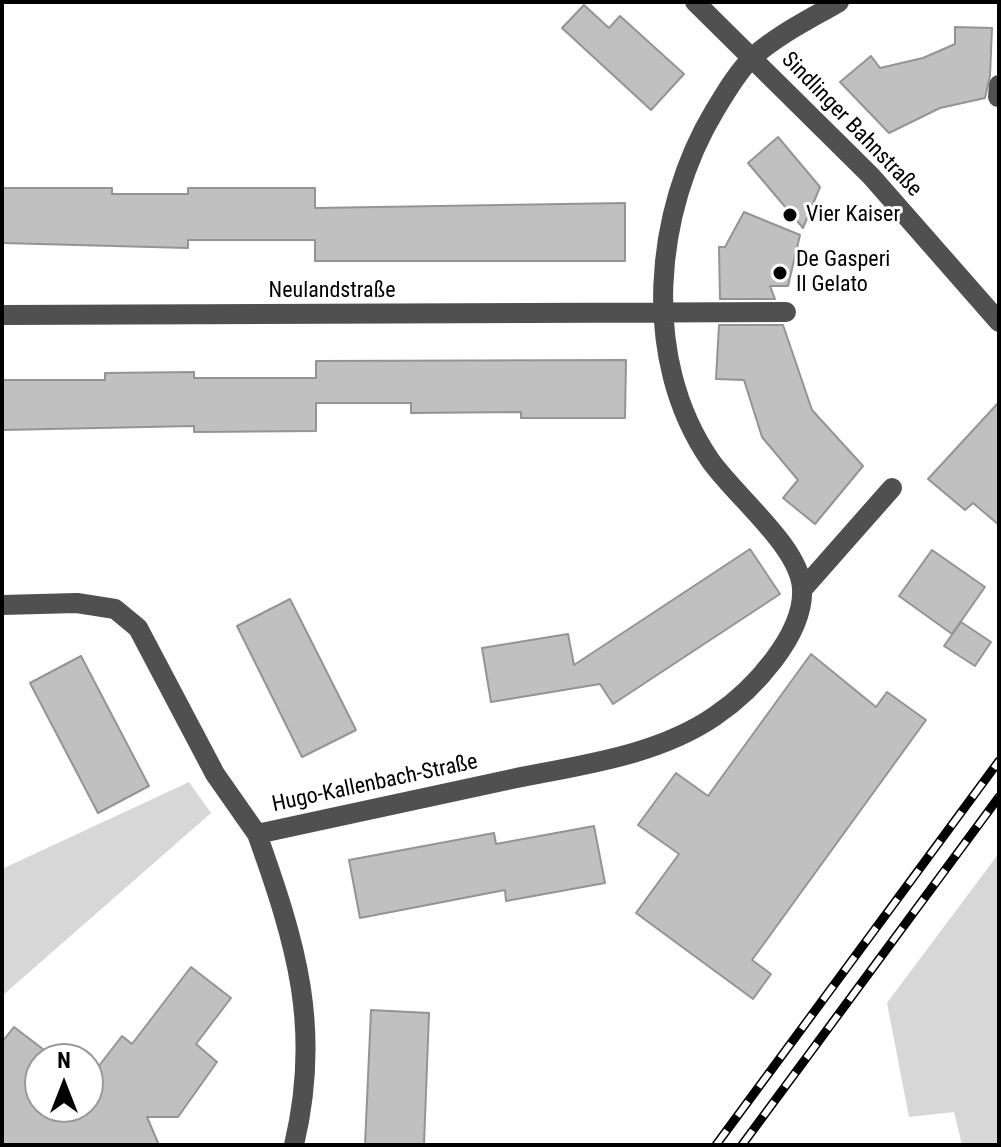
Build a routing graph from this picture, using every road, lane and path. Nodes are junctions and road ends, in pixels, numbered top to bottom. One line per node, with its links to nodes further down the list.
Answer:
1 (695, 2): 3 (street, Sindlinger Bahnstraße)
2 (839, 2): 3 (street)
3 (753, 58): 7 (street); 9 (street, Sindlinger Bahnstraße)
4 (999, 85): 5 (street)
5 (998, 97)
6 (786, 312): 7 (street, Neulandstraße)
7 (663, 314): 8 (street, Neulandstraße); 11 (street)
8 (2, 315)
9 (999, 322)
10 (892, 488): 11 (street)
11 (802, 590): 13 (street, Hugo-Kallenbach-Straße)
12 (2, 605): 13 (street, Hugo-Kallenbach-Straße)
13 (257, 834): 14 (street)
14 (294, 1145)

